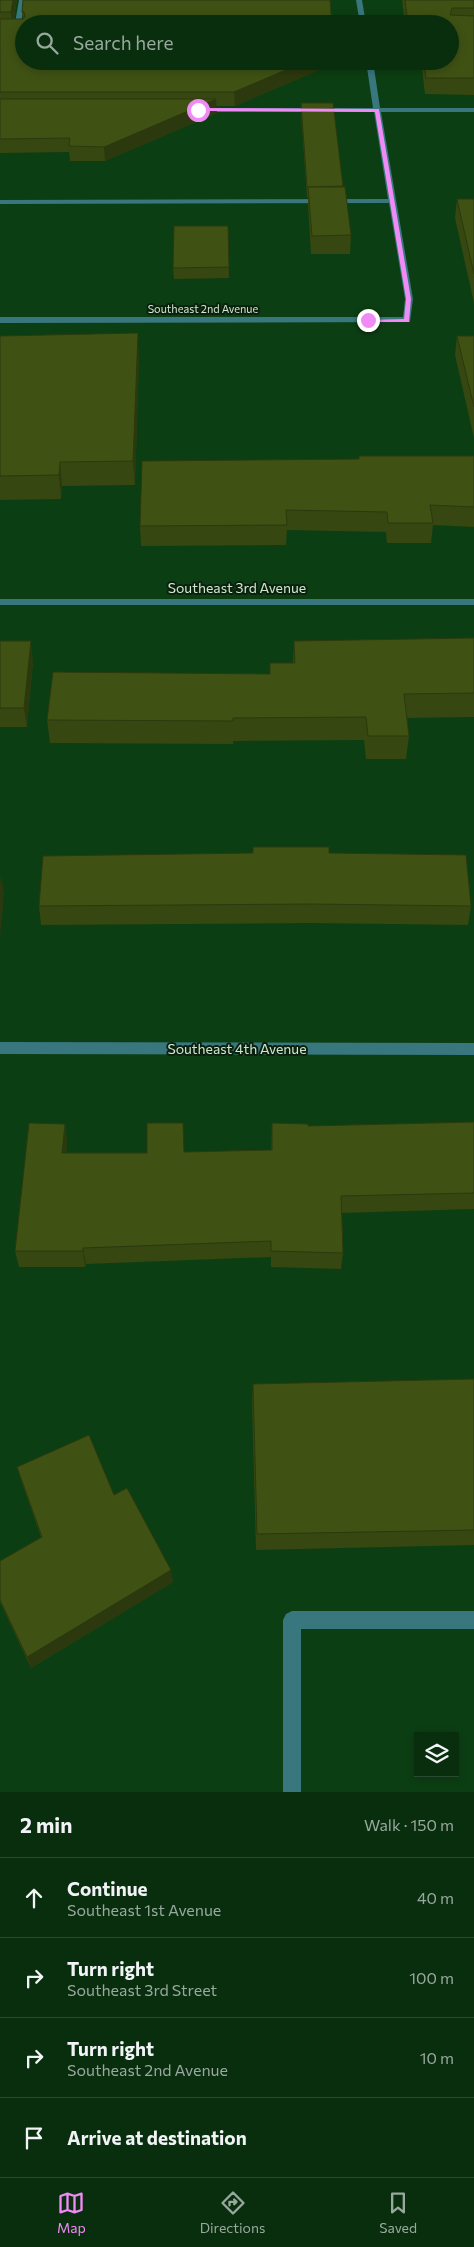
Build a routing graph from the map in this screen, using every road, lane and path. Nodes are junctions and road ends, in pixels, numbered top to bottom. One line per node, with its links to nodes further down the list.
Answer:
1 (22, 0): 3 (street)
2 (359, 0): 4 (street)
3 (21, 15)
4 (362, 15)
5 (8, 29): 6 (street)
6 (15, 29)
7 (370, 70): 9 (street)
8 (189, 110): 9 (street)
9 (377, 110): 10 (street); 11 (street)
10 (474, 110)
11 (393, 201): 12 (street); 13 (street, Southeast 2nd Avenue)
12 (0, 202)
13 (0, 320)
14 (0, 602): 15 (street, Southeast 3rd Avenue)
15 (474, 602)
16 (0, 1048): 17 (street, Southeast 4th Avenue)
17 (474, 1049)
18 (474, 1620): 19 (street)
19 (292, 1792)

